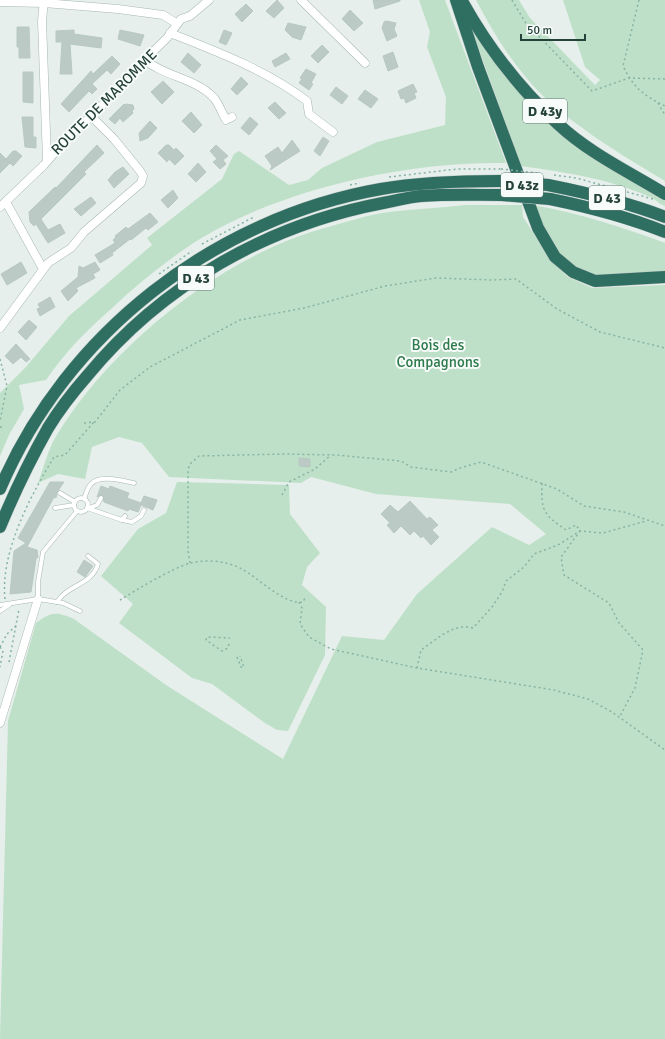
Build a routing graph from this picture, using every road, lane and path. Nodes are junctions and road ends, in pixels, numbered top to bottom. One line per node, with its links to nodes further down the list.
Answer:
1 (208, 0): 9 (street, ROUTE DE MAROMME)
2 (301, 0): 12 (street)
3 (456, 0): 30 (highway, D 43z)
4 (462, 0): 25 (highway, D 43y)
5 (512, 0): 13 (path)
6 (639, 0): 13 (path)
7 (44, 1): 8 (street); 9 (street); 21 (street)
8 (0, 2)
9 (176, 23): 10 (street, ROUTE DE MAROMME)
10 (170, 33): 11 (street, ROUTE DE MAROMME); 20 (street)
11 (145, 60): 18 (street, ROUTE DE MAROMME); 19 (street)
12 (365, 63)
13 (629, 78): 14 (path); 15 (path)
14 (665, 79)
15 (658, 102): 16 (path); 17 (path)
16 (665, 106)
17 (665, 115)
18 (91, 116): 21 (street, ROUTE DE MAROMME); 29 (street)
19 (232, 116)
20 (333, 132)
21 (47, 160): 26 (street, ROUTE DE MAROMME)
22 (501, 169): 23 (path, bridge)
23 (537, 173)
24 (550, 180): 25 (path); 27 (highway, D 43); 40 (highway, D 43, bridge)
25 (660, 194)
26 (3, 205): 29 (street)
27 (665, 217)
28 (665, 232): 54 (highway, D 43, bridge)
29 (43, 269): 31 (street)
30 (665, 277)
31 (0, 328)
32 (665, 348): 35 (path)
33 (0, 359): 34 (path)
34 (0, 422)
35 (95, 422): 36 (path); 59 (path)
36 (84, 423)
37 (331, 455): 39 (path); 42 (path); 57 (path)
38 (134, 483): 44 (lane)
39 (542, 483): 52 (path); 55 (path)
40 (0, 489)
41 (60, 493): 45 (lane)
42 (282, 495)
43 (101, 498): 47 (lane)
44 (84, 499): 45 (lane); 47 (lane)
45 (74, 503): 46 (lane); 49 (lane)
46 (55, 508)
47 (87, 508): 49 (lane); 51 (lane)
48 (144, 510): 51 (lane)
49 (77, 511): 60 (lane)
50 (125, 516): 51 (lane)
51 (122, 520)
52 (646, 521): 53 (path); 55 (path)
53 (665, 526)
54 (0, 527)
55 (580, 531): 75 (path); 76 (path)
56 (88, 556): 63 (lane)
57 (190, 563): 61 (path); 64 (path)
58 (306, 596): 64 (path)
59 (12, 597)
60 (38, 599): 62 (lane); 63 (lane); 77 (street)
61 (120, 600)
62 (21, 602): 66 (lane); 69 (path)
63 (57, 602): 68 (lane)
64 (299, 602): 75 (path)
65 (0, 604): 66 (lane)
66 (9, 605): 67 (lane)
67 (0, 611)
68 (80, 611)
69 (17, 625): 72 (path); 73 (path)
70 (230, 638): 71 (path)
71 (229, 644)
72 (0, 647): 74 (path)
73 (9, 662)
74 (0, 667)
75 (417, 668): 76 (path)
76 (619, 718): 78 (path)
77 (0, 723)
78 (665, 750)

